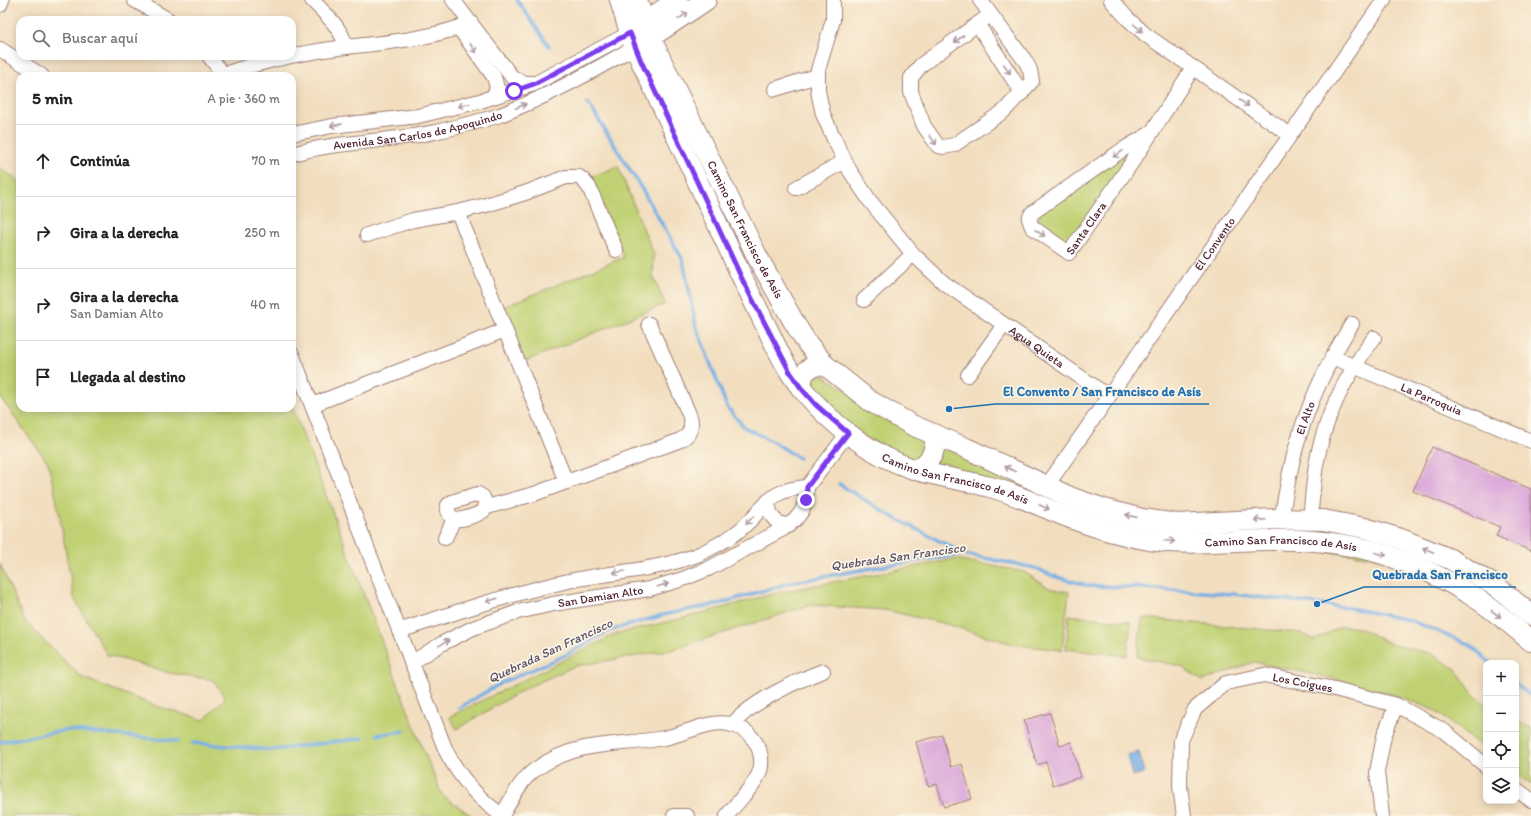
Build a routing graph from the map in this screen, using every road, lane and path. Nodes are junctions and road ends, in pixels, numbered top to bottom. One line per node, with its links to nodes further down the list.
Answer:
1 (2, 0): 13 (street)
2 (134, 0): 15 (street)
3 (312, 0): 19 (street)
4 (453, 0): 16 (street)
5 (620, 0): 18 (main road, Camino San Francisco de Asís)
6 (637, 0): 18 (main road, Camino San Francisco de Asís)
7 (677, 0): 18 (main road, Avenida San Carlos de Apoquindo)
8 (706, 0): 18 (main road, Avenida San Carlos de Apoquindo, one-way to 8)
9 (833, 0): 30 (street, Agua Quieta)
10 (980, 0): 14 (street)
11 (1384, 0): 37 (street, El Convento)
12 (1116, 2): 26 (street, one-way to 26)
13 (0, 5)
14 (990, 15): 17 (street); 33 (street)
15 (162, 16)
16 (465, 25): 19 (street); 31 (street); 34 (street, one-way to 34)
17 (978, 25): 33 (street, one-way to 33); 33 (street, one-way to 33)
18 (640, 35): 31 (street, Avenida San Carlos de Apoquindo); 38 (street, Avenida San Carlos de Apoquindo, one-way to 18); 42 (main road, Camino San Francisco de Asís); 44 (main road, Camino San Francisco de Asís)
19 (346, 47): 21 (street)
20 (0, 49): 22 (street)
21 (296, 56)
22 (16, 59)
23 (17, 60): 27 (street)
24 (212, 60): 28 (street)
25 (274, 60): 29 (street)
26 (1193, 68): 36 (street, Santa Clara); 37 (street, one-way to 37)
27 (36, 72)
28 (219, 72)
29 (232, 72)
30 (817, 76): 32 (street); 39 (street, Agua Quieta)
31 (534, 84): 34 (street, Avenida San Carlos de Apoquindo)
32 (775, 89)
33 (1022, 93)
34 (493, 97): 35 (street, Avenida San Carlos de Apoquindo, one-way to 35)
35 (296, 133)
36 (1151, 133): 36 (street, Santa Clara, one-way to 36)
37 (1290, 135): 59 (street, El Convento)
38 (296, 153)
39 (845, 161): 40 (street); 46 (street, Agua Quieta)
40 (796, 188)
41 (458, 212): 43 (street); 45 (street); 51 (street)
42 (746, 233): 44 (main road); 55 (main road, Camino San Francisco de Asís)
43 (366, 235)
44 (727, 245): 58 (main road, Camino San Francisco de Asís)
45 (616, 250)
46 (913, 254): 47 (street); 50 (street, Agua Quieta)
47 (864, 300)
48 (649, 324): 65 (street)
49 (1352, 324): 53 (street, El Alto)
50 (1004, 325): 57 (street, Agua Quieta); 59 (street, Agua Quieta)
51 (505, 330): 60 (street); 65 (street)
52 (1374, 338): 56 (street, El Alto)
53 (1332, 357): 56 (street, La Parroquia); 71 (street, El Alto)
54 (296, 364): 60 (street)
55 (825, 364): 58 (main road); 62 (main road, Camino San Francisco de Asís)
56 (1355, 366): 63 (street, La Parroquia); 72 (street, El Alto)
57 (968, 375)
58 (801, 388): 61 (main road, Camino San Francisco de Asís)
59 (1108, 396): 67 (street, El Convento)
60 (312, 405): 76 (street)
61 (848, 433): 64 (main road, Camino San Francisco de Asís); 66 (street, San Damian Alto)
62 (935, 435): 64 (main road); 67 (main road, Camino San Francisco de Asís, one-way to 62)
63 (1531, 441)
64 (917, 470): 77 (main road, Camino San Francisco de Asís, one-way to 77)
65 (566, 482): 69 (street)
66 (807, 487): 68 (street, San Damian Alto); 73 (street, San Damian Alto)
67 (1046, 487): 71 (main road, Camino San Francisco de Asís, one-way to 67)
68 (768, 501): 73 (street); 76 (street, San Damian Alto, one-way to 76)
69 (488, 506): 70 (street); 70 (street)
70 (454, 519): 74 (street)
71 (1281, 520): 72 (main road, Camino San Francisco de Asís)
72 (1310, 520): 75 (main road, Camino San Francisco de Asís, one-way to 72)
73 (789, 525): 78 (street, San Damian Alto, one-way to 73)
74 (445, 538)
75 (1531, 615)
76 (399, 631): 78 (street)
77 (1531, 641)
78 (411, 663): 85 (street)
79 (823, 671): 81 (street)
80 (1396, 705): 82 (street, Los Coigues); 89 (street, Los Coigues); 90 (street)
81 (732, 725): 85 (street); 88 (street)
82 (1483, 764)
83 (1519, 791): 84 (street)
84 (1531, 800)
85 (503, 816)
86 (674, 816): 87 (street)
87 (687, 816)
88 (727, 816)
89 (1184, 816)
90 (1382, 816)

